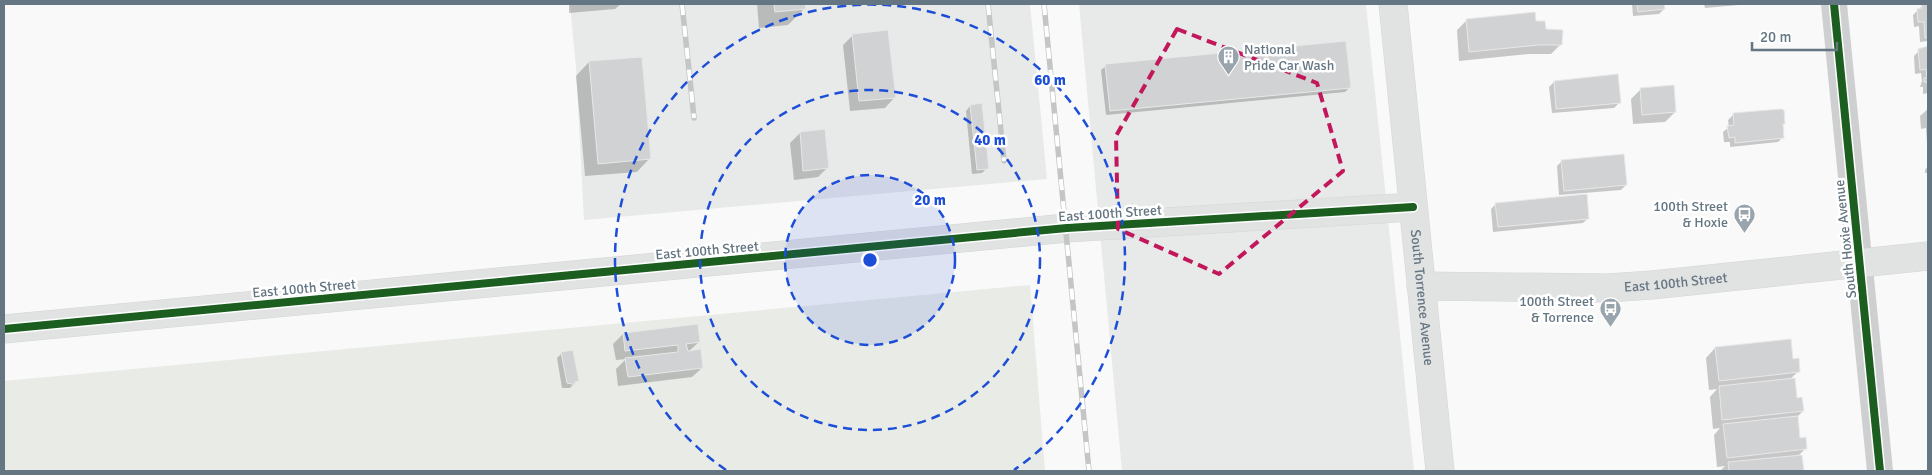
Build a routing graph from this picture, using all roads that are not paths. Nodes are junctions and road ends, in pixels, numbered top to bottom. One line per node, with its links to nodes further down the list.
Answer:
1 (1393, 4): 3 (main road, South Torrence Avenue)
2 (1834, 4): 5 (street, South Hoxie Avenue)
3 (1413, 207): 6 (main road, South Torrence Avenue); 7 (main road, East 100th Street)
4 (1928, 256): 5 (main road, East 100th Street)
5 (1860, 263): 6 (main road, East 100th Street); 9 (street, South Hoxie Avenue)
6 (1421, 286): 8 (main road, South Torrence Avenue)
7 (4, 329)
8 (1440, 471)
9 (1880, 471)

